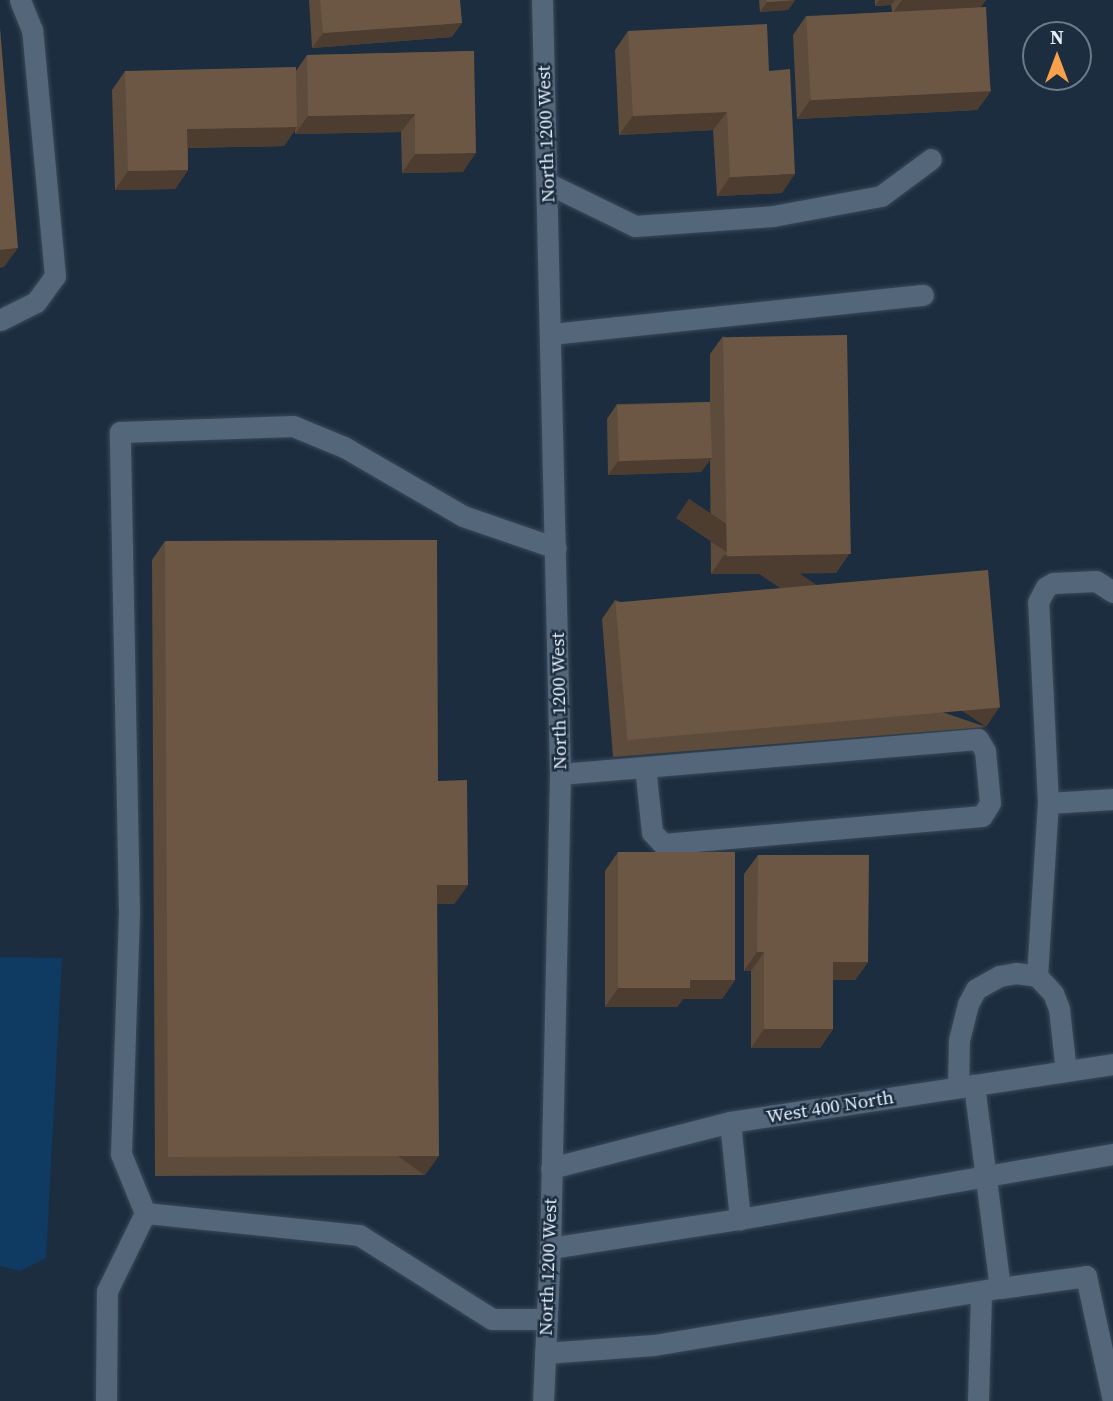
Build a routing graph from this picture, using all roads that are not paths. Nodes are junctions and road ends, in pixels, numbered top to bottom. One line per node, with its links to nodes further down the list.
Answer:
1 (20, 0): 6 (street)
2 (542, 0): 4 (street, North 1200 West)
3 (931, 159): 4 (street)
4 (547, 183): 7 (street, North 1200 West)
5 (923, 295): 7 (street)
6 (0, 320)
7 (551, 334): 8 (street, North 1200 West)
8 (556, 548): 11 (street, North 1200 West); 22 (street)
9 (1107, 585): 13 (street)
10 (645, 767): 10 (street); 11 (street)
11 (560, 774): 20 (street, North 1200 West)
12 (1113, 799): 13 (street)
13 (1048, 803): 14 (street)
14 (1037, 976): 16 (street); 17 (street)
15 (1113, 1064): 16 (street, West 400 North)
16 (1066, 1071): 17 (street, West 400 North)
17 (966, 1086): 18 (street, West 400 North); 21 (street)
18 (730, 1122): 20 (street, West 400 North); 23 (street)
19 (1113, 1154): 21 (street)
20 (551, 1168): 24 (street, North 1200 West)
21 (985, 1176): 23 (street); 25 (street)
22 (145, 1213): 26 (street); 28 (street)
23 (740, 1219): 24 (street)
24 (550, 1248): 26 (street, North 1200 West)
25 (990, 1290): 27 (street); 30 (street); 31 (street)
26 (547, 1319): 27 (street, North 1200 West)
27 (545, 1353): 29 (street, North 1200 West)
28 (106, 1401)
29 (543, 1401)
30 (978, 1401)
31 (1113, 1401)

